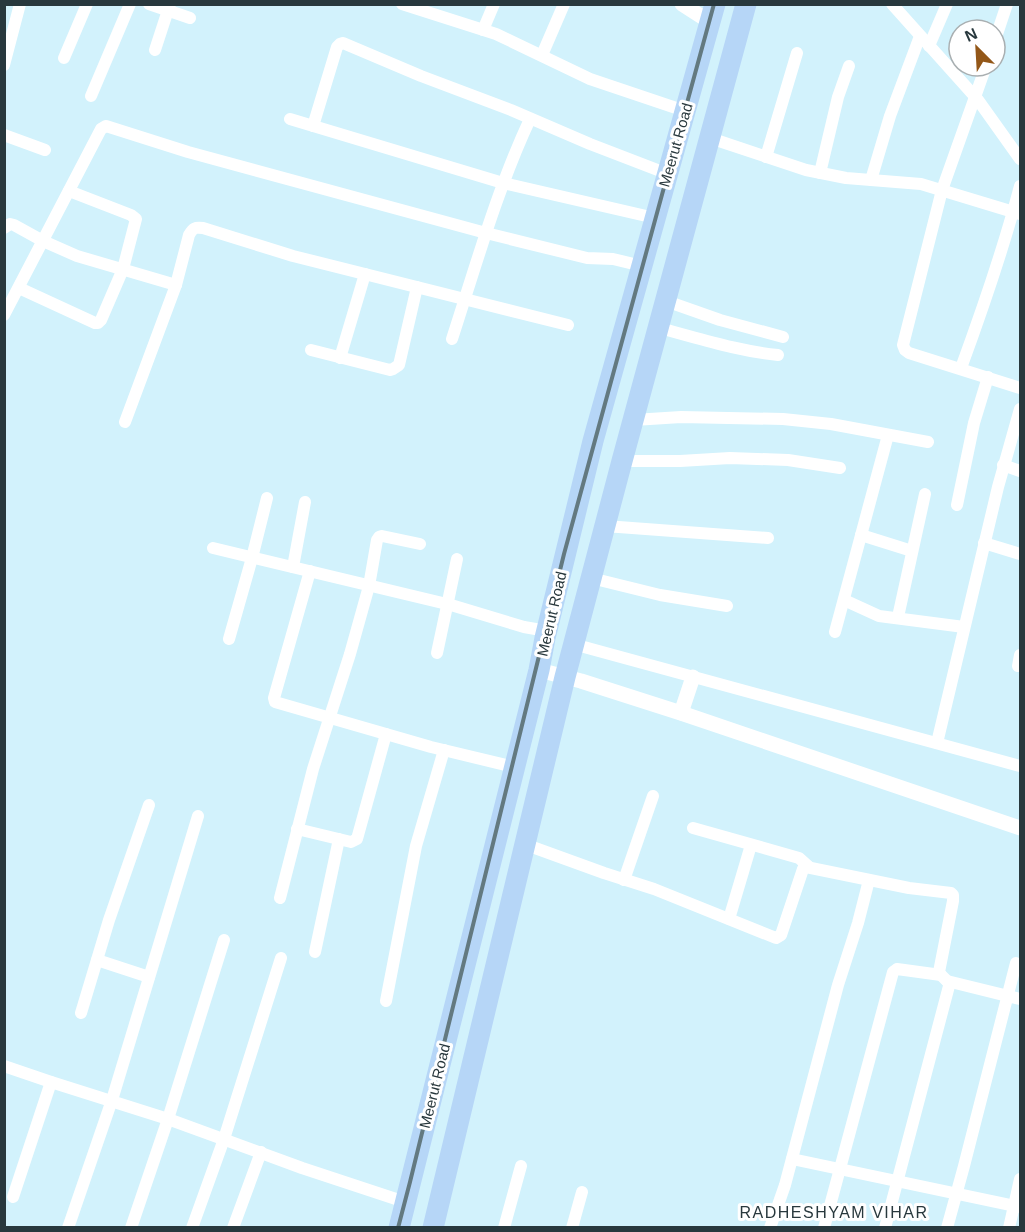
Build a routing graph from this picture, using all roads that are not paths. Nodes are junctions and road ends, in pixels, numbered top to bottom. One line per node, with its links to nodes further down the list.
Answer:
1 (20, 4): 22 (street)
2 (87, 4): 21 (street)
3 (130, 4): 25 (street)
4 (149, 4): 11 (street)
5 (402, 4): 15 (street)
6 (494, 4): 15 (street)
7 (564, 4): 20 (street)
8 (682, 4): 13 (street)
9 (746, 4): 32 (highway, Meerut Road)
10 (947, 4): 17 (street)
11 (169, 7): 14 (street); 18 (street)
12 (899, 8): 16 (street)
13 (713, 13): 27 (highway, Meerut Road)
14 (190, 18)
15 (483, 30): 20 (street)
16 (920, 36): 17 (street); 38 (street)
17 (929, 46): 26 (street)
18 (155, 50)
19 (797, 53): 34 (street)
20 (542, 56): 27 (street)
21 (64, 58)
22 (4, 65)
23 (849, 66): 36 (street)
24 (982, 78): 26 (street)
25 (91, 96)
26 (976, 97): 35 (street); 41 (street)
27 (685, 111): 37 (highway, Meerut Road)
28 (530, 118): 30 (street); 37 (street); 39 (street)
29 (290, 119): 30 (street)
30 (314, 126): 39 (street)
31 (4, 135): 33 (street)
32 (710, 138): 34 (street); 55 (highway, Meerut Road)
33 (45, 150)
34 (766, 157): 36 (street)
35 (1020, 159)
36 (820, 173): 38 (street)
37 (668, 174): 44 (highway, Meerut Road)
38 (871, 180): 41 (street)
39 (503, 183): 44 (street); 46 (street)
40 (1020, 186): 43 (street)
41 (942, 190): 43 (street); 64 (street)
42 (69, 191): 46 (street); 47 (street); 49 (street)
43 (1017, 213): 64 (street)
44 (655, 218): 48 (highway, Meerut Road)
45 (4, 228): 47 (street)
46 (486, 233): 48 (street); 54 (street)
47 (43, 241): 49 (street); 53 (street)
48 (642, 266): 99 (highway, Meerut Road)
49 (123, 269): 51 (street); 53 (street)
50 (365, 274): 51 (street); 52 (street); 63 (street)
51 (176, 285): 69 (street)
52 (417, 287): 54 (street); 63 (street)
53 (19, 288): 56 (street)
54 (465, 299): 57 (street); 60 (street)
55 (666, 301): 58 (highway, Meerut Road); 59 (street)
56 (4, 315)
57 (568, 325)
58 (659, 328): 62 (street); 68 (highway, Meerut Road)
59 (783, 337)
60 (452, 339)
61 (311, 350): 63 (street)
62 (778, 355)
63 (340, 358)
64 (961, 368): 65 (street)
65 (988, 377): 66 (street); 79 (street)
66 (1020, 387)
67 (1020, 409): 73 (street)
68 (633, 420): 70 (street); 72 (highway, Meerut Road)
69 (125, 422)
70 (888, 435): 71 (street); 81 (street)
71 (928, 442)
72 (621, 461): 74 (street); 80 (highway, Meerut Road)
73 (1003, 465): 75 (street); 83 (street)
74 (840, 468)
75 (1020, 471)
76 (925, 494): 86 (street)
77 (267, 498): 88 (street)
78 (305, 502): 90 (street)
79 (957, 505)
80 (605, 526): 82 (street); 92 (highway, Meerut Road)
81 (861, 535): 86 (street); 94 (street)
82 (768, 538)
83 (984, 543): 87 (street); 98 (street)
84 (420, 544): 93 (street)
85 (213, 548): 88 (street)
86 (912, 551): 97 (street)
87 (1020, 554)
88 (252, 558): 90 (street); 101 (street)
89 (457, 560): 95 (street)
90 (293, 567): 91 (street)
91 (310, 571): 93 (street); 108 (street)
92 (591, 578): 96 (street); 102 (highway, Meerut Road)
93 (369, 586): 95 (street); 108 (street)
94 (843, 600): 97 (street); 100 (street)
95 (447, 604): 99 (street); 103 (street)
96 (728, 606)
97 (898, 617): 98 (street)
98 (964, 627): 110 (street)
99 (547, 631): 104 (highway, Meerut Road)
100 (835, 632)
101 (229, 639)
102 (573, 644): 105 (highway, Meerut Road); 106 (street)
103 (437, 653)
104 (539, 670): 105 (street); 113 (highway, Meerut Road)
105 (565, 677): 107 (street); 121 (highway, Meerut Road)
106 (693, 677): 107 (street); 110 (street)
107 (681, 713): 118 (street)
108 (329, 718): 109 (street); 119 (street)
109 (386, 734): 111 (street); 120 (street)
110 (937, 743): 112 (street)
111 (444, 750): 113 (street); 137 (street)
112 (1020, 766)
113 (514, 767): 153 (highway, Meerut Road)
114 (652, 796): 124 (street)
115 (149, 805): 131 (street)
116 (198, 816): 133 (street)
117 (693, 828): 122 (street)
118 (1020, 828)
119 (297, 829): 120 (street); 126 (street)
120 (339, 839): 129 (street)
121 (524, 844): 124 (street); 160 (highway, Meerut Road)
122 (752, 844): 123 (street); 127 (street)
123 (808, 867): 125 (street); 127 (street)
124 (624, 880): 127 (street)
125 (869, 880): 134 (street); 145 (street)
126 (279, 898)
127 (729, 919)
128 (224, 940): 142 (street)
129 (315, 952)
130 (281, 958): 143 (street)
131 (97, 960): 133 (street); 138 (street)
132 (1016, 963): 135 (street)
133 (149, 977): 141 (street)
134 (944, 978): 135 (street); 147 (street); 149 (street)
135 (1007, 996): 136 (street); 151 (street)
136 (1020, 999)
137 (386, 1001)
138 (81, 1013)
139 (4, 1066): 140 (street)
140 (51, 1082): 141 (street); 152 (street)
141 (112, 1100): 142 (street); 155 (street)
142 (168, 1119): 143 (street); 156 (street)
143 (224, 1139): 144 (street); 157 (street)
144 (261, 1152): 153 (street); 158 (street)
145 (792, 1159): 147 (street); 163 (street)
146 (521, 1166): 161 (street)
147 (840, 1169): 149 (street); 164 (street)
148 (1020, 1179): 154 (street)
149 (898, 1182): 151 (street); 165 (street)
150 (582, 1192): 162 (street)
151 (956, 1193): 154 (street); 166 (street)
152 (13, 1197)
153 (405, 1202): 159 (highway, Meerut Road)
154 (1018, 1207): 167 (street)
155 (68, 1227)
156 (131, 1227)
157 (192, 1227)
158 (233, 1227)
159 (399, 1227)
160 (433, 1227)
161 (506, 1227)
162 (572, 1227)
163 (770, 1227)
164 (824, 1227)
165 (885, 1227)
166 (947, 1227)
167 (1009, 1227)

